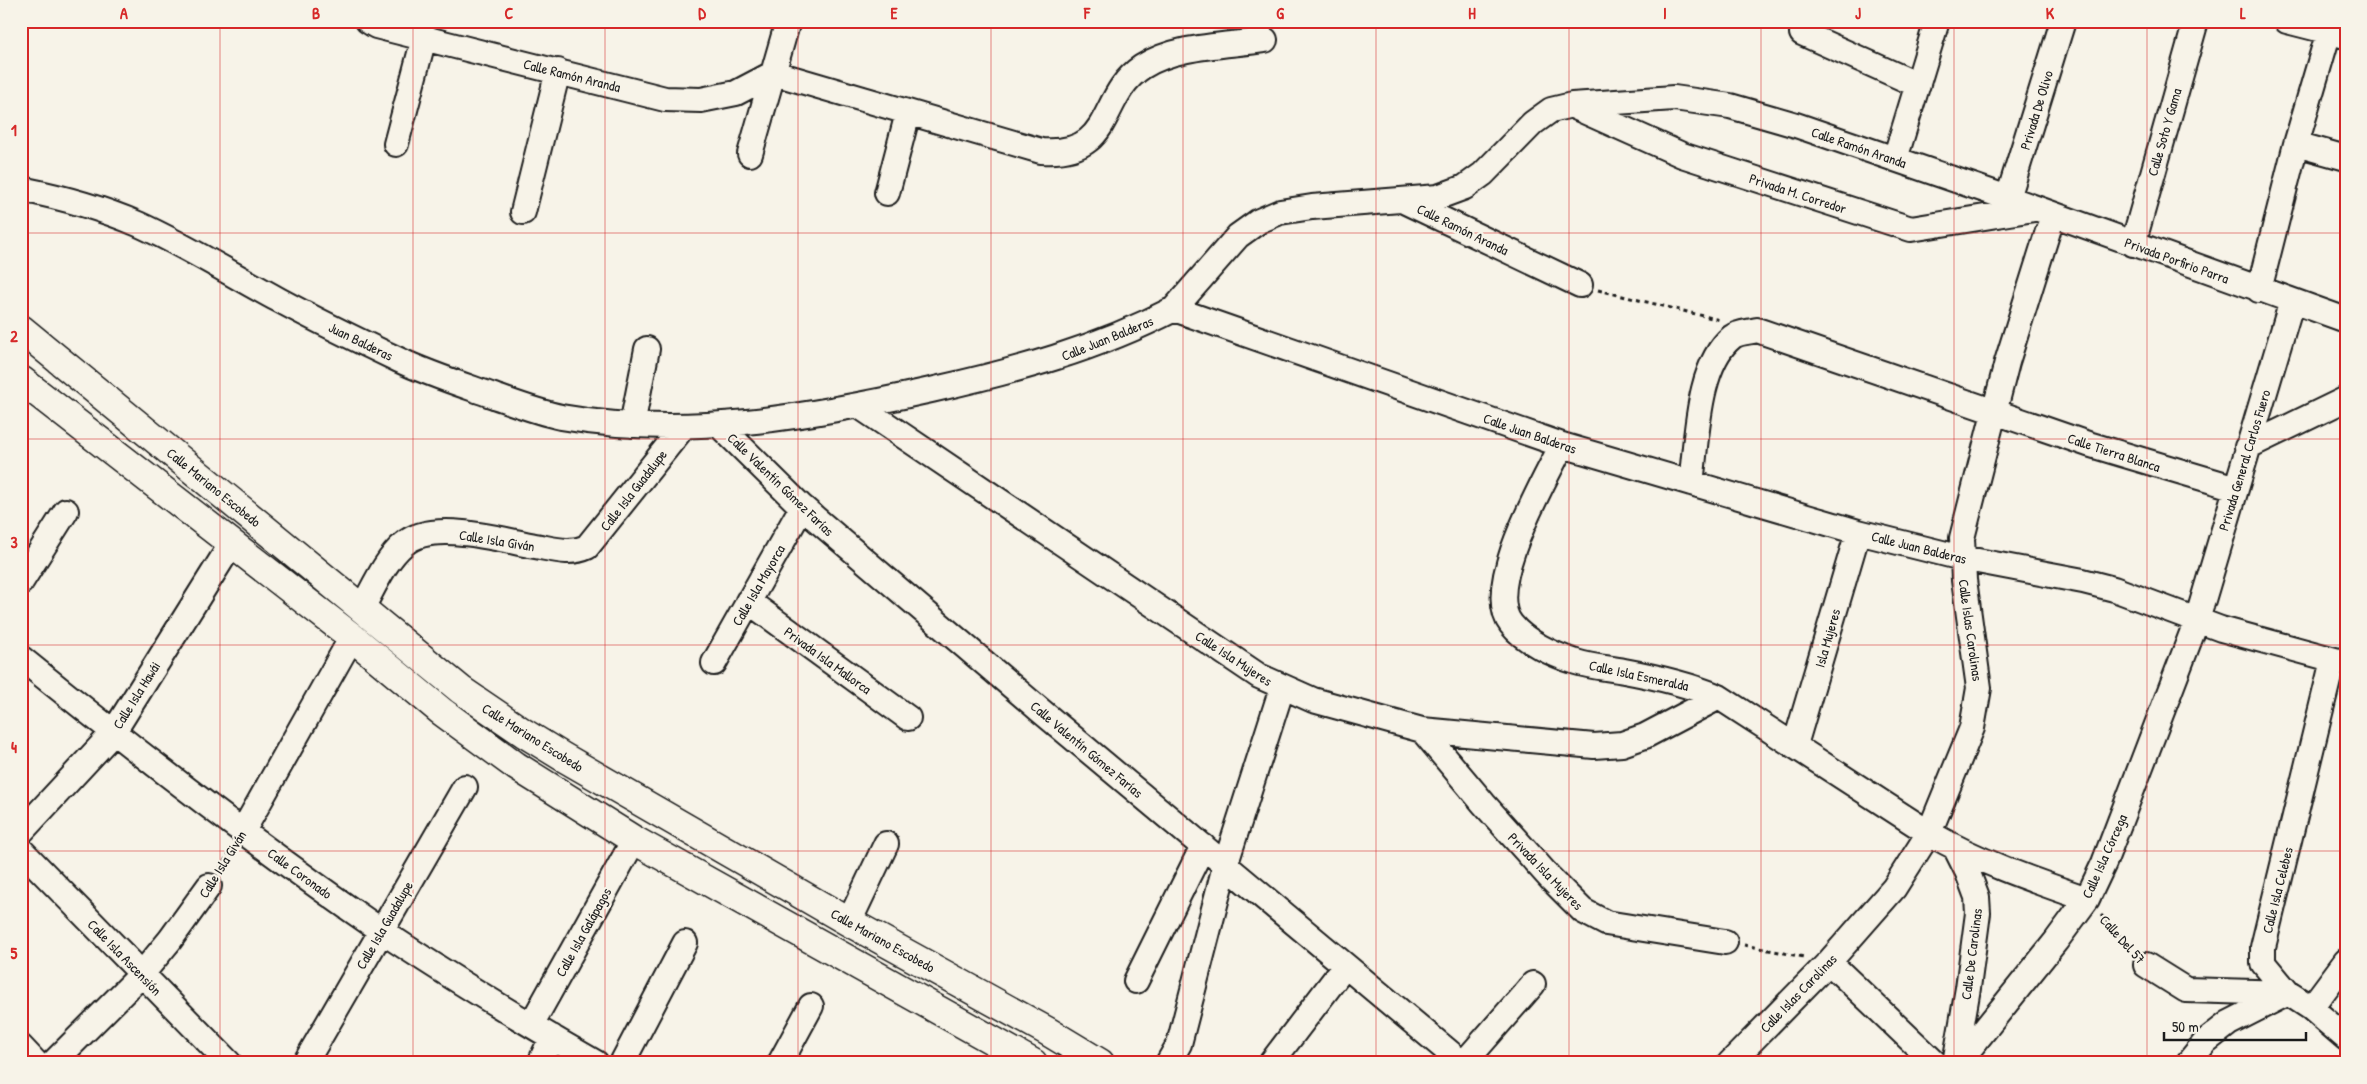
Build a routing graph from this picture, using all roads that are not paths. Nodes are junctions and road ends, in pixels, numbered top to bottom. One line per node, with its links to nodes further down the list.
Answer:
1 (368, 21): 9 (street, Calle Ramón Aranda)
2 (788, 21): 12 (street)
3 (1937, 21): 13 (street)
4 (2063, 21): 23 (street, Privada De Olivo)
5 (2196, 21): 27 (street, Calle Soto Y Gama)
6 (2287, 21): 7 (street)
7 (2336, 30): 17 (street)
8 (1802, 33): 13 (street)
9 (424, 38): 11 (street, Calle Ramón Aranda); 16 (street)
10 (1264, 40): 15 (street)
11 (558, 71): 12 (street, Calle Ramón Aranda); 25 (street)
12 (774, 73): 15 (street); 18 (street)
13 (1918, 85): 20 (street)
14 (1572, 105): 20 (street, Calle Ramón Aranda); 24 (street, Calle Ramón Aranda); 26 (street, Privada M. Corredor)
15 (908, 113): 22 (street)
16 (396, 144)
17 (2296, 144): 19 (street); 29 (street)
18 (750, 154)
19 (2346, 158)
20 (1895, 159): 23 (street, Calle Ramón Aranda)
21 (21, 188): 39 (street, Juan Balderas)
22 (887, 193)
23 (2008, 198): 26 (street, Privada Porfirio Parra)
24 (1406, 202): 28 (street, Calle Ramón Aranda); 31 (street)
25 (523, 212)
26 (2044, 212): 27 (street, Privada Porfirio Parra); 38 (street, Calle Islas Carolinas)
27 (2133, 244): 29 (street, Privada Porfirio Parra)
28 (1580, 285)
29 (2259, 290): 30 (street, Privada Porfirio Parra)
30 (2292, 301): 32 (street, Privada Porfirio Parra); 43 (street, Privada General Carlos Fuero)
31 (1174, 309): 37 (street, Calle Juan Balderas); 42 (street, Calle Juan Balderas)
32 (2346, 320)
33 (21, 329): 54 (main road, Calle Mariano Escobedo)
34 (647, 349): 39 (street)
35 (21, 380): 49 (main road)
36 (2346, 399): 43 (street)
37 (859, 406): 41 (street, Calle Juan Balderas); 60 (street, Calle Isla Mujeres)
38 (1994, 411): 44 (street); 45 (street, Calle Tierra Blanca); 51 (street, Calle Islas Carolinas)
39 (632, 425): 40 (street, Juan Balderas)
40 (684, 426): 41 (street, Juan Balderas); 50 (street, Calle Isla Guadalupe)
41 (720, 426): 46 (street, Calle Valentín Gómez Farías)
42 (1562, 445): 44 (street, Calle Juan Balderas); 61 (street, Calle Isla Esmeralda)
43 (2247, 447): 45 (street, Privada General Carlos Fuero)
44 (1692, 483): 48 (street, Calle Juan Balderas)
45 (2236, 488): 55 (street, Privada General Carlos Fuero)
46 (802, 507): 53 (street, Calle Isla Mayorca); 72 (street, Calle Valentín Gómez Farías)
47 (66, 511): 52 (street)
48 (1858, 532): 51 (street, Calle Juan Balderas); 65 (street, Isla Mujeres)
49 (232, 543): 56 (main road); 64 (street, Calle Isla Hawái)
50 (579, 550): 54 (street, Calle Isla Giván)
51 (1962, 558): 55 (street, Calle Juan Balderas); 69 (street, Calle Islas Carolinas)
52 (21, 582)
53 (748, 602): 59 (street, Calle Isla Mayorca); 62 (street, Privada Isla Mallorca)
54 (362, 608): 80 (main road, Calle Mariano Escobedo)
55 (2197, 620): 58 (street, Calle Juan Balderas); 79 (street, Calle Isla Córcega)
56 (352, 637): 67 (street, Calle Isla Giván); 70 (main road)
57 (21, 658): 64 (street, Calle Coronado)
58 (2340, 661): 91 (street, Calle Isla Celebes)
59 (714, 663)
60 (1282, 688): 63 (street, Calle Isla Mujeres); 75 (street)
61 (1719, 697): 63 (street, Calle Isla Mujeres); 65 (street, Calle Isla Esmeralda)
62 (908, 718)
63 (1422, 730): 82 (street, Privada Isla Mujeres)
64 (113, 733): 67 (street, Calle Coronado); 68 (street, Calle Isla Hawái)
65 (1795, 745): 69 (street, Calle Isla Esmeralda)
66 (464, 787): 81 (street, Calle Isla Guadalupe)
67 (243, 831): 81 (street, Calle Coronado)
68 (21, 832)
69 (1929, 834): 73 (street); 85 (street, Calle Islas Carolinas)
70 (634, 840): 94 (street, Calle Isla Galápagos); 106 (main road)
71 (886, 844): 80 (street)
72 (1203, 846): 75 (street, Calle Valentín Gómez Farías); 89 (street)
73 (1956, 849): 76 (street); 78 (street, Calle De Carolinas)
74 (21, 850): 88 (street, Calle Isla Ascensión)
75 (1225, 866): 87 (street, Calle Valentín Gómez Farías); 108 (street)
76 (2007, 872): 78 (street); 79 (street)
77 (209, 886): 88 (street, Calle Isla Giván)
78 (1977, 897): 113 (street, Calle De Carolinas)
79 (2087, 899): 113 (street, Calle Isla Córcega)
80 (849, 922): 107 (main road, Calle Mariano Escobedo)
81 (381, 930): 94 (street, Calle Coronado); 101 (street, Calle Isla Guadalupe)
82 (1725, 942)
83 (685, 943): 104 (street)
84 (2346, 961): 93 (street)
85 (1829, 962): 111 (street, Calle Islas Carolinas); 112 (street)
86 (2146, 965): 91 (street, Calle Del 57)
87 (1346, 966): 109 (street); 110 (street, Calle Valentín Gómez Farías)
88 (141, 975): 99 (street, Calle Isla Giván); 100 (street, Calle Isla Ascensión)
89 (1136, 981)
90 (1533, 984): 110 (street)
91 (2288, 994): 93 (street, Calle Del 57); 114 (street)
92 (811, 1006): 105 (street)
93 (2311, 1008): 96 (street, Calle Del 57)
94 (531, 1025): 95 (street, Calle Coronado)
95 (552, 1037): 102 (street); 103 (street, Calle Coronado)
96 (2346, 1038)
97 (21, 1047): 98 (street)
98 (36, 1063)
99 (52, 1063)
100 (229, 1063)
101 (305, 1063)
102 (540, 1063)
103 (596, 1063)
104 (622, 1063)
105 (780, 1063)
106 (1033, 1063)
107 (1100, 1063)
108 (1168, 1063)
109 (1271, 1063)
110 (1463, 1063)
111 (1730, 1063)
112 (1935, 1063)
113 (1956, 1063)
114 (2188, 1063)

